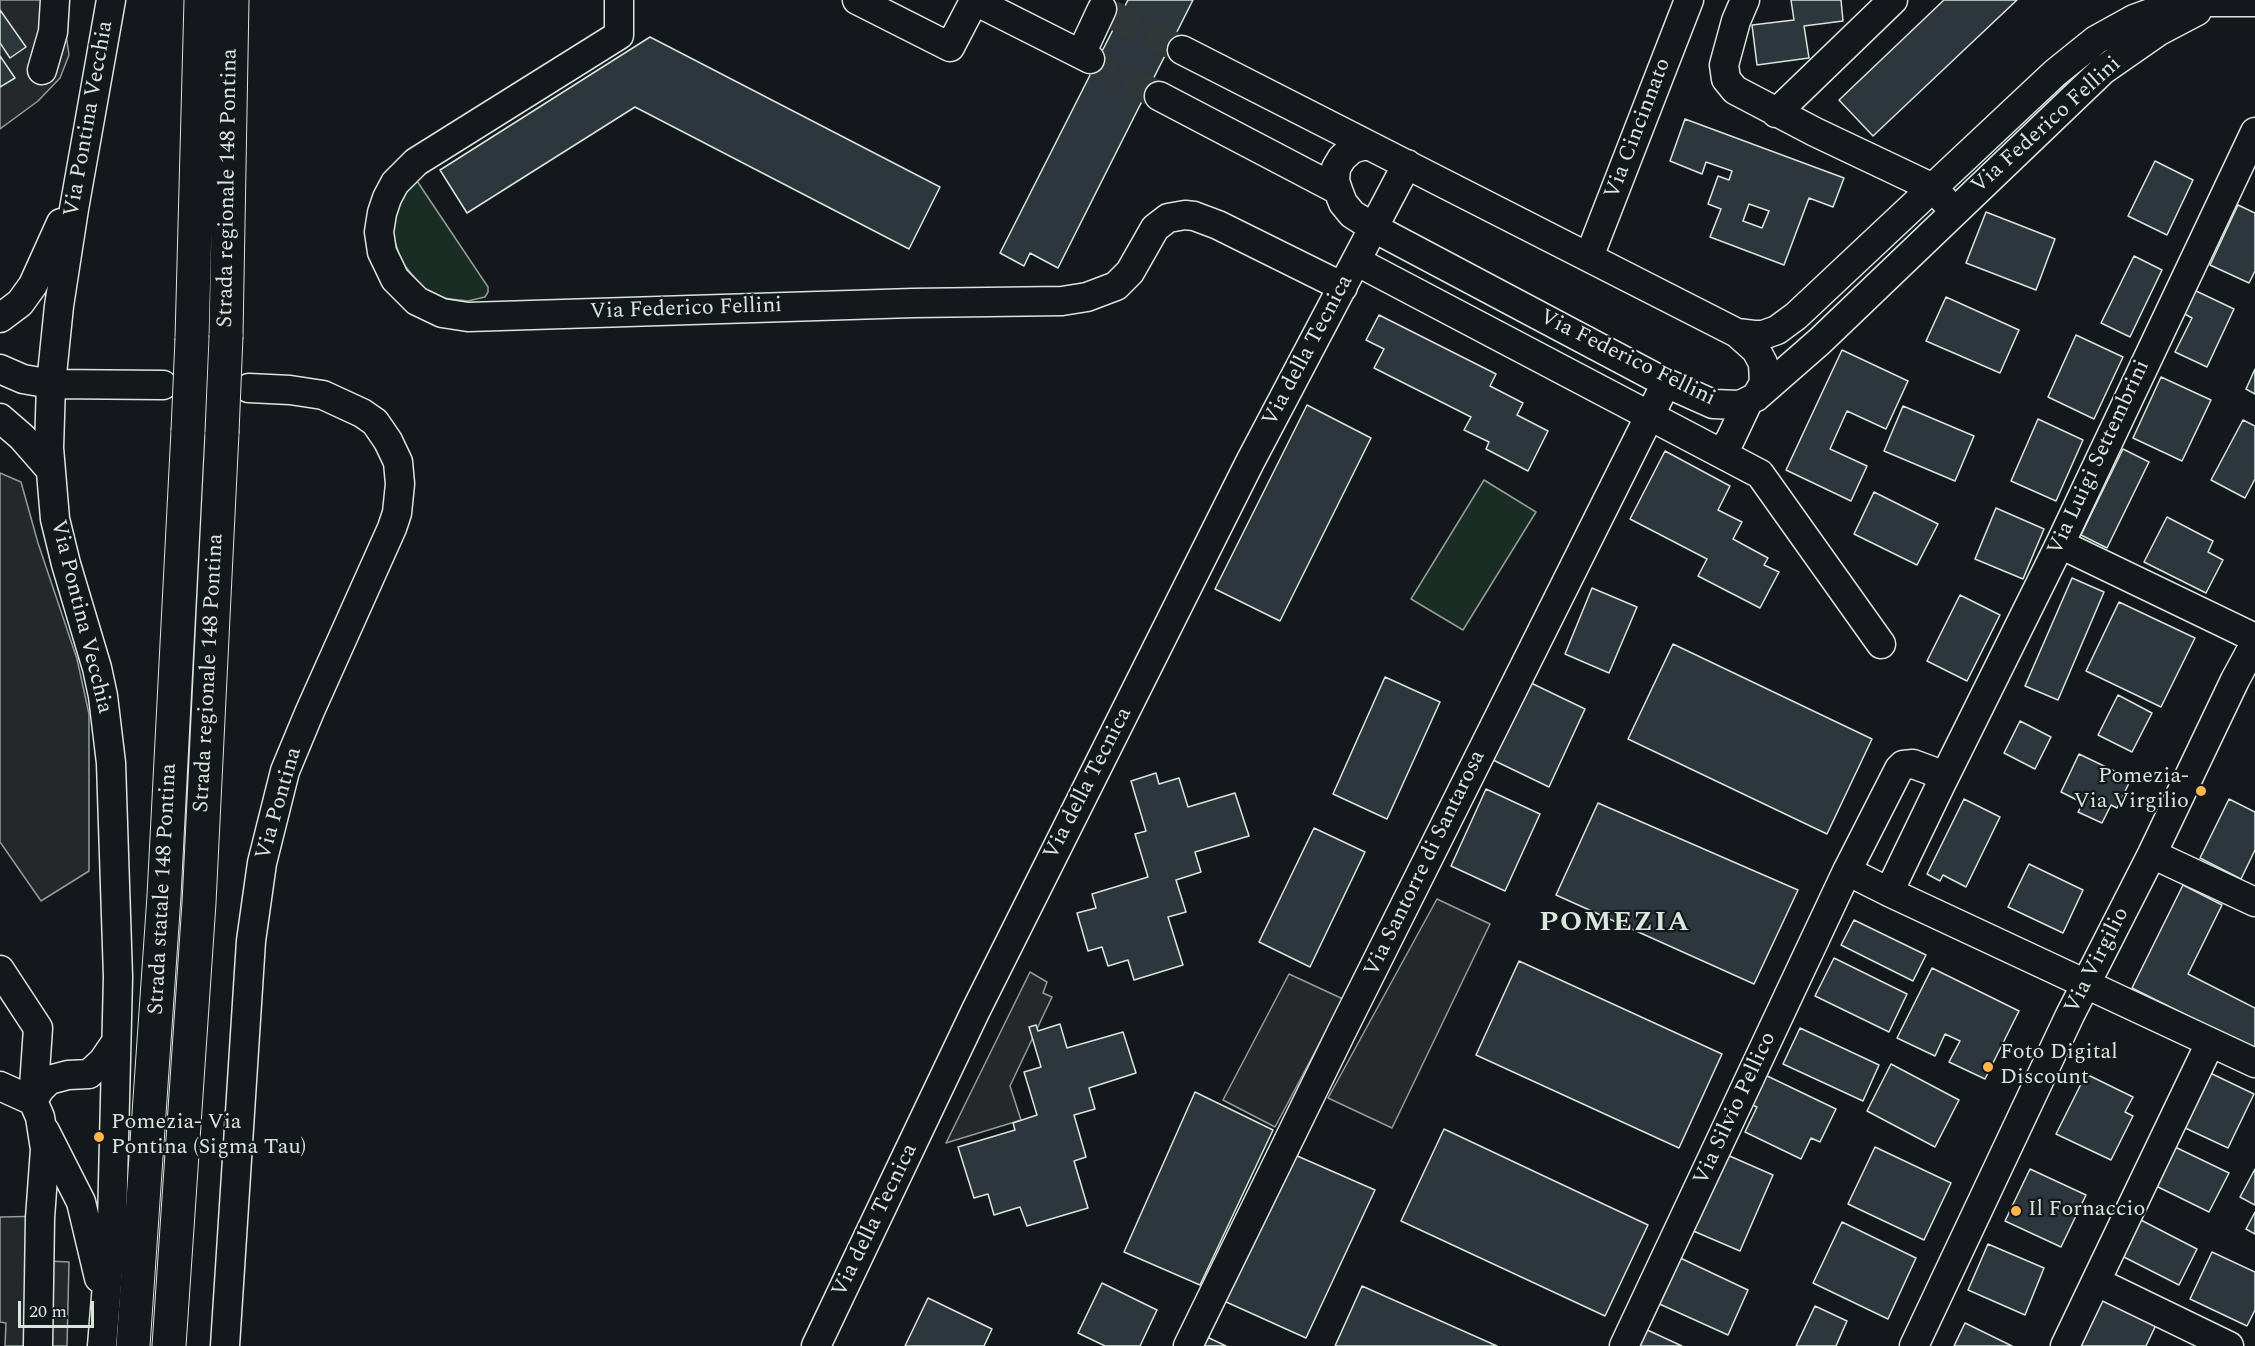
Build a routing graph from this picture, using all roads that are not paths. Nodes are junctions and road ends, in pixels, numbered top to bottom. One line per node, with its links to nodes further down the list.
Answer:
1 (55, 0): 15 (street)
2 (111, 0): 21 (street, Via Pontina Vecchia)
3 (201, 0): 39 (highway, Strada regionale 148 Pontina, bridge)
4 (619, 0): 28 (street, Via Federico Fellini)
5 (857, 0): 6 (street)
6 (973, 0): 13 (street)
7 (1689, 0): 26 (street, Via Cincinnato)
8 (1745, 0): 17 (street)
9 (1893, 0): 17 (street)
10 (2224, 0): 11 (street); 22 (street, Via Federico Fellini); 24 (street, Via Federico Fellini)
11 (2255, 2)
12 (233, 6): 63 (highway, Strada regionale 148 Pontina, bridge)
13 (1100, 8)
14 (1182, 50): 19 (street, Via Federico Fellini)
15 (42, 70)
16 (1159, 96): 23 (street, Via Federico Fellini)
17 (1776, 112): 22 (street)
18 (2255, 132): 42 (street, Via Luigi Settembrini)
19 (1370, 146): 20 (street, Via Federico Fellini); 23 (street)
20 (1407, 164): 25 (street, Via della Tecnica); 26 (street, Via Federico Fellini)
21 (81, 173): 29 (street); 33 (street, Via Pontina Vecchia)
22 (1933, 188): 24 (street); 30 (street, Via Federico Fellini)
23 (1338, 190): 25 (street, Via Federico Fellini)
24 (1954, 211): 36 (street, Via Federico Fellini)
25 (1374, 228): 27 (street, Via della Tecnica); 32 (street, Via Federico Fellini)
26 (1589, 257): 30 (street, Via Federico Fellini)
27 (1356, 261): 28 (street, Via della Tecnica); 37 (street, Via Federico Fellini)
28 (1343, 287): 65 (street, Via della Tecnica)
29 (0, 318)
30 (1737, 333): 36 (street)
31 (0, 369): 33 (street)
32 (1666, 383): 36 (street, Via Federico Fellini); 37 (street, Via Santorre di Santarosa)
33 (51, 384): 34 (street); 41 (street, Via Pontina Vecchia)
34 (163, 385)
35 (249, 388): 64 (street, Via Pontina)
36 (1752, 400): 40 (street)
37 (1650, 414): 40 (street, Via Federico Fellini); 66 (street, Via Santorre di Santarosa)
38 (0, 418): 41 (street)
39 (188, 431): 62 (highway, Strada statale 148 Pontina)
40 (1717, 451): 45 (street, Via Federico Fellini)
41 (50, 469): 53 (street, Via Pontina Vecchia)
42 (2060, 544): 43 (street); 46 (street, Via Luigi Settembrini)
43 (2255, 638)
44 (2255, 643): 47 (street, Via Virgilio)
45 (1881, 644)
46 (1942, 782): 48 (street, Via Silvio Pellico); 49 (street, Via Luigi Settembrini)
47 (2152, 854): 50 (street); 52 (street, Via Virgilio)
48 (1847, 871): 49 (street); 67 (street, Via Silvio Pellico)
49 (1889, 892): 52 (street)
50 (2255, 902)
51 (0, 970): 57 (street)
52 (2086, 983): 54 (street); 68 (street, Via Virgilio)
53 (116, 1042): 57 (street); 59 (street, Via Pontina Vecchia)
54 (2210, 1043): 55 (street); 58 (street)
55 (2255, 1064)
56 (0, 1086): 57 (street)
57 (38, 1114): 59 (street); 60 (street)
58 (2097, 1282): 69 (street); 70 (street)
59 (105, 1305): 61 (street, Via Pontina Vecchia)
60 (38, 1346)
61 (102, 1346)
62 (133, 1346)
63 (169, 1346)
64 (225, 1346)
65 (816, 1346)
66 (1188, 1346)
67 (1624, 1346)
68 (1914, 1346)
69 (2065, 1346)
70 (2229, 1346)

